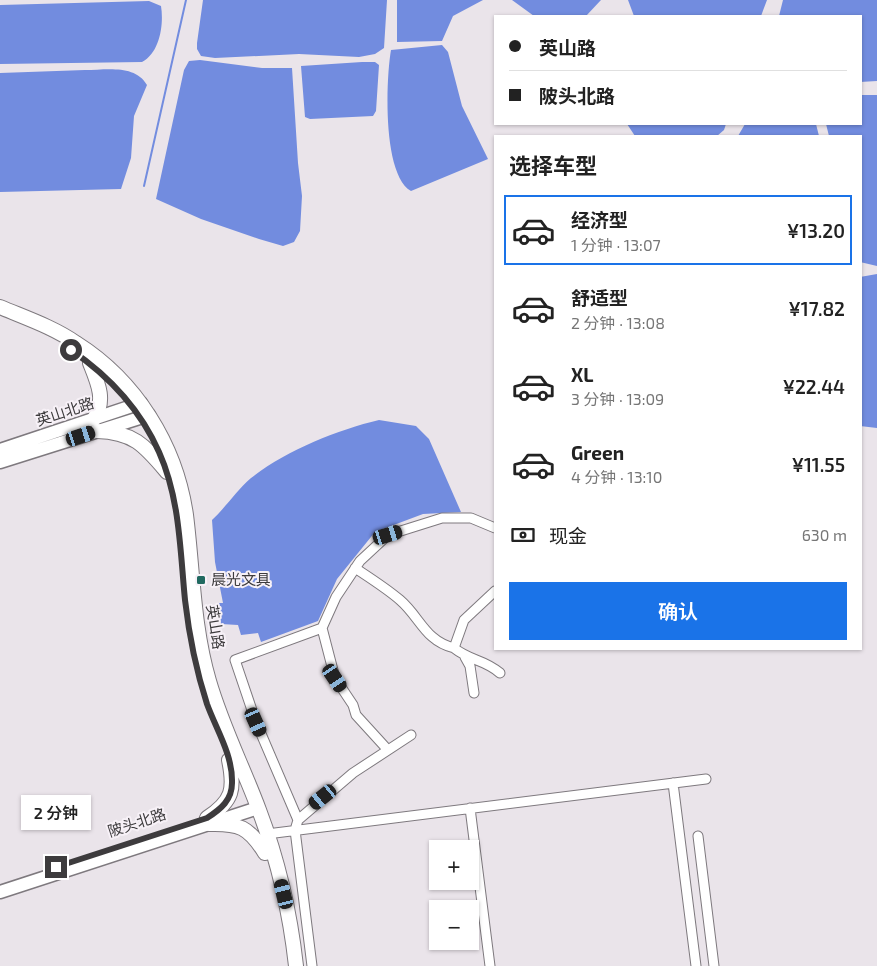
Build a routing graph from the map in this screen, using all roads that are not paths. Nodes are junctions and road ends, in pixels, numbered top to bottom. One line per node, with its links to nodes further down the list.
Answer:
1 (0, 307): 4 (main road, 英山路)
2 (0, 316): 3 (main road, 英山路)
3 (90, 363): 4 (main road, 英山路); 6 (main road)
4 (136, 405): 5 (main road, 英山路); 6 (main road, 英山北路)
5 (145, 417): 6 (main road, 英山北路); 9 (main road, 英山路); 23 (main road, 英山路)
6 (95, 425): 7 (main road, 英山北路); 8 (main road, 英山北路); 9 (main road)
7 (0, 450)
8 (0, 462)
9 (167, 472): 20 (main road, 英山路)
10 (494, 528): 11 (street)
11 (356, 568): 13 (street); 14 (street)
12 (494, 592): 14 (street)
13 (322, 628): 19 (street); 25 (street)
14 (454, 648): 15 (street)
15 (465, 657): 16 (street); 17 (street)
16 (500, 673)
17 (474, 693)
18 (411, 735): 19 (street)
19 (387, 749): 25 (street)
20 (230, 760): 23 (main road, 英山路); 26 (main road)
21 (706, 779): 22 (street)
22 (673, 783): 24 (street); 37 (street)
23 (253, 806): 26 (main road, 陂头北路); 28 (main road, 英山路); 30 (main road, 英山路)
24 (470, 808): 27 (street); 36 (street)
25 (298, 820): 27 (street)
26 (208, 821): 30 (main road); 31 (main road, 陂头北路); 32 (main road, 陂头北路)
27 (295, 830): 28 (street); 35 (street)
28 (268, 834): 34 (main road, 英山路)
29 (698, 836): 38 (street)
30 (264, 853): 33 (main road, 英山路)
31 (0, 885)
32 (0, 892)
33 (287, 966)
34 (296, 966)
35 (312, 966)
36 (490, 966)
37 (696, 966)
38 (714, 966)

